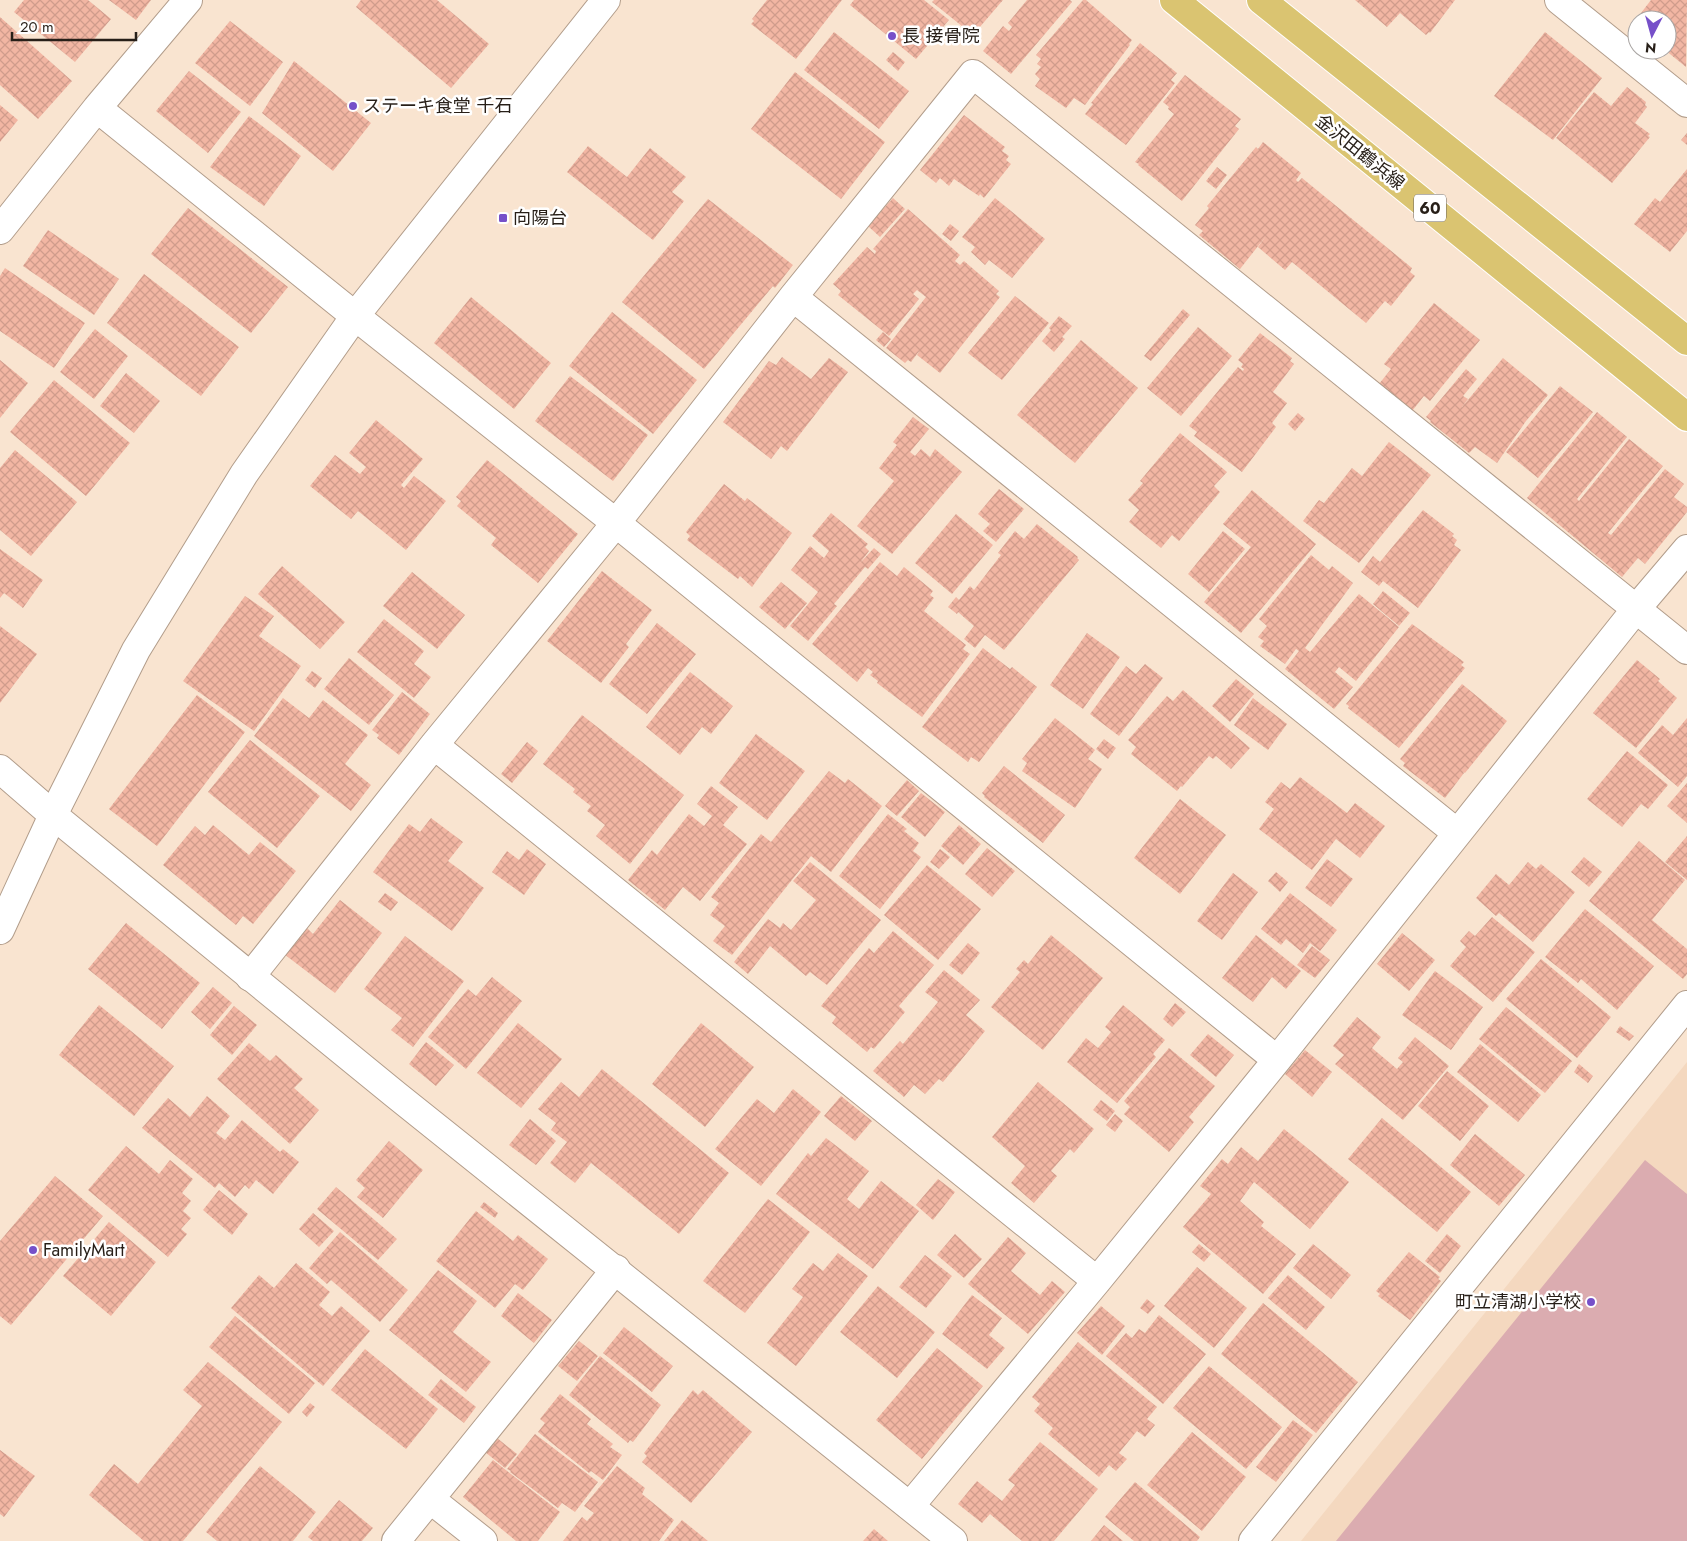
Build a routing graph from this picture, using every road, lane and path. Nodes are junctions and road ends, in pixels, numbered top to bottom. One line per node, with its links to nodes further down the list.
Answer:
1 (188, 0): 7 (street)
2 (606, 0): 10 (street)
3 (1174, 0): 12 (main road, 金沢田鶴浜線 / 60)
4 (1261, 0): 11 (main road)
5 (1559, 0): 6 (street)
6 (1687, 103)
7 (97, 108): 8 (street); 10 (street)
8 (0, 230)
9 (794, 297): 13 (street); 15 (street); 20 (street)
10 (355, 316): 13 (street); 19 (street)
11 (1687, 341)
12 (1687, 417)
13 (616, 523): 17 (street); 24 (street)
14 (1687, 549): 15 (street)
15 (1636, 609): 16 (street); 20 (street)
16 (1687, 650)
17 (434, 745): 22 (street); 26 (street)
18 (0, 769): 19 (street)
19 (53, 815): 21 (street); 22 (street)
20 (1457, 833): 24 (street)
21 (0, 930)
22 (250, 977): 25 (street)
23 (1687, 1005): 32 (street)
24 (1277, 1060): 26 (street)
25 (616, 1270): 27 (street); 28 (street)
26 (1097, 1281): 28 (street)
27 (430, 1499): 29 (street); 30 (street)
28 (910, 1506): 31 (street)
29 (396, 1541)
30 (483, 1541)
31 (954, 1541)
32 (1252, 1541)

